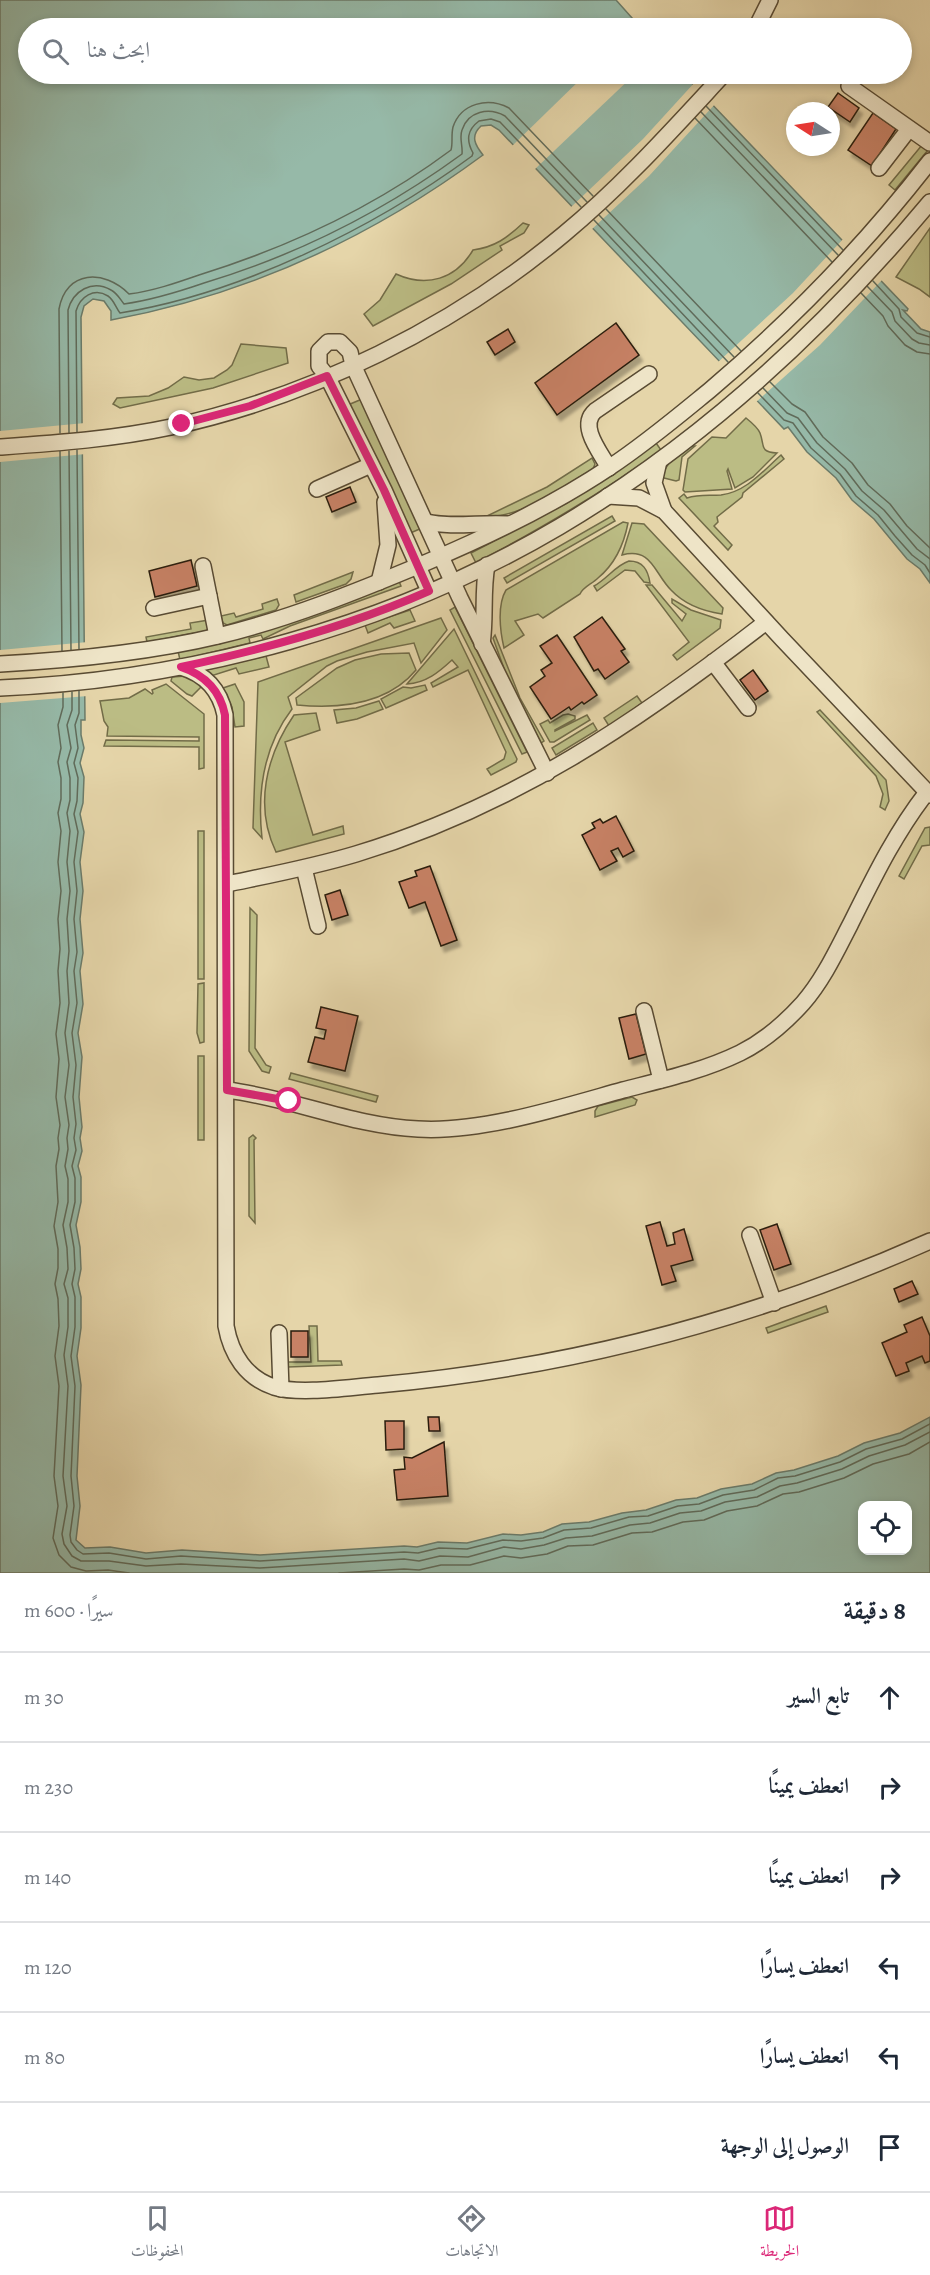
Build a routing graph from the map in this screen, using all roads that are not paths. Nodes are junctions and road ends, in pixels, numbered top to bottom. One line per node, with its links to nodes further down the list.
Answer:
1 (770, 0): 2 (street)
2 (761, 18)
3 (715, 84): 10 (street)
4 (849, 86): 5 (street)
5 (909, 129): 6 (street); 8 (street)
6 (930, 143)
7 (930, 161): 16 (street)
8 (879, 168)
9 (930, 202): 14 (street)
10 (353, 365): 12 (street); 12 (street); 21 (street)
11 (649, 374): 16 (street)
12 (327, 376): 13 (street); 15 (street)
13 (0, 447)
14 (659, 461): 19 (street); 20 (street)
15 (371, 465): 17 (street); 18 (street)
16 (609, 468): 22 (street)
17 (317, 489)
18 (384, 490): 26 (street); 28 (street)
19 (608, 496): 20 (street); 24 (street)
20 (664, 511): 32 (street)
21 (426, 522): 22 (street); 23 (street)
22 (511, 524): 23 (street)
23 (441, 556): 26 (street); 27 (street)
24 (487, 565): 27 (street); 34 (street)
25 (203, 566): 30 (street)
26 (418, 566): 28 (street); 29 (street)
27 (452, 580): 29 (street); 34 (street)
28 (379, 582): 33 (street)
29 (429, 591): 37 (street)
30 (209, 596): 31 (street); 33 (street)
31 (154, 608)
32 (766, 622): 35 (street); 41 (street)
33 (217, 636): 36 (street)
34 (482, 644): 40 (street)
35 (713, 662): 39 (street); 40 (street)
36 (0, 664)
37 (181, 667): 38 (street); 43 (street)
38 (0, 688)
39 (748, 708)
40 (547, 773): 42 (street)
41 (929, 793): 46 (street)
42 (304, 868): 43 (street); 44 (street)
43 (227, 884): 47 (street)
44 (318, 926)
45 (644, 1011): 46 (street)
46 (661, 1080): 47 (street)
47 (227, 1090): 52 (street)
48 (750, 1235): 50 (street)
49 (930, 1241): 50 (street)
50 (774, 1303): 52 (street)
51 (279, 1333): 52 (street)
52 (281, 1389)

